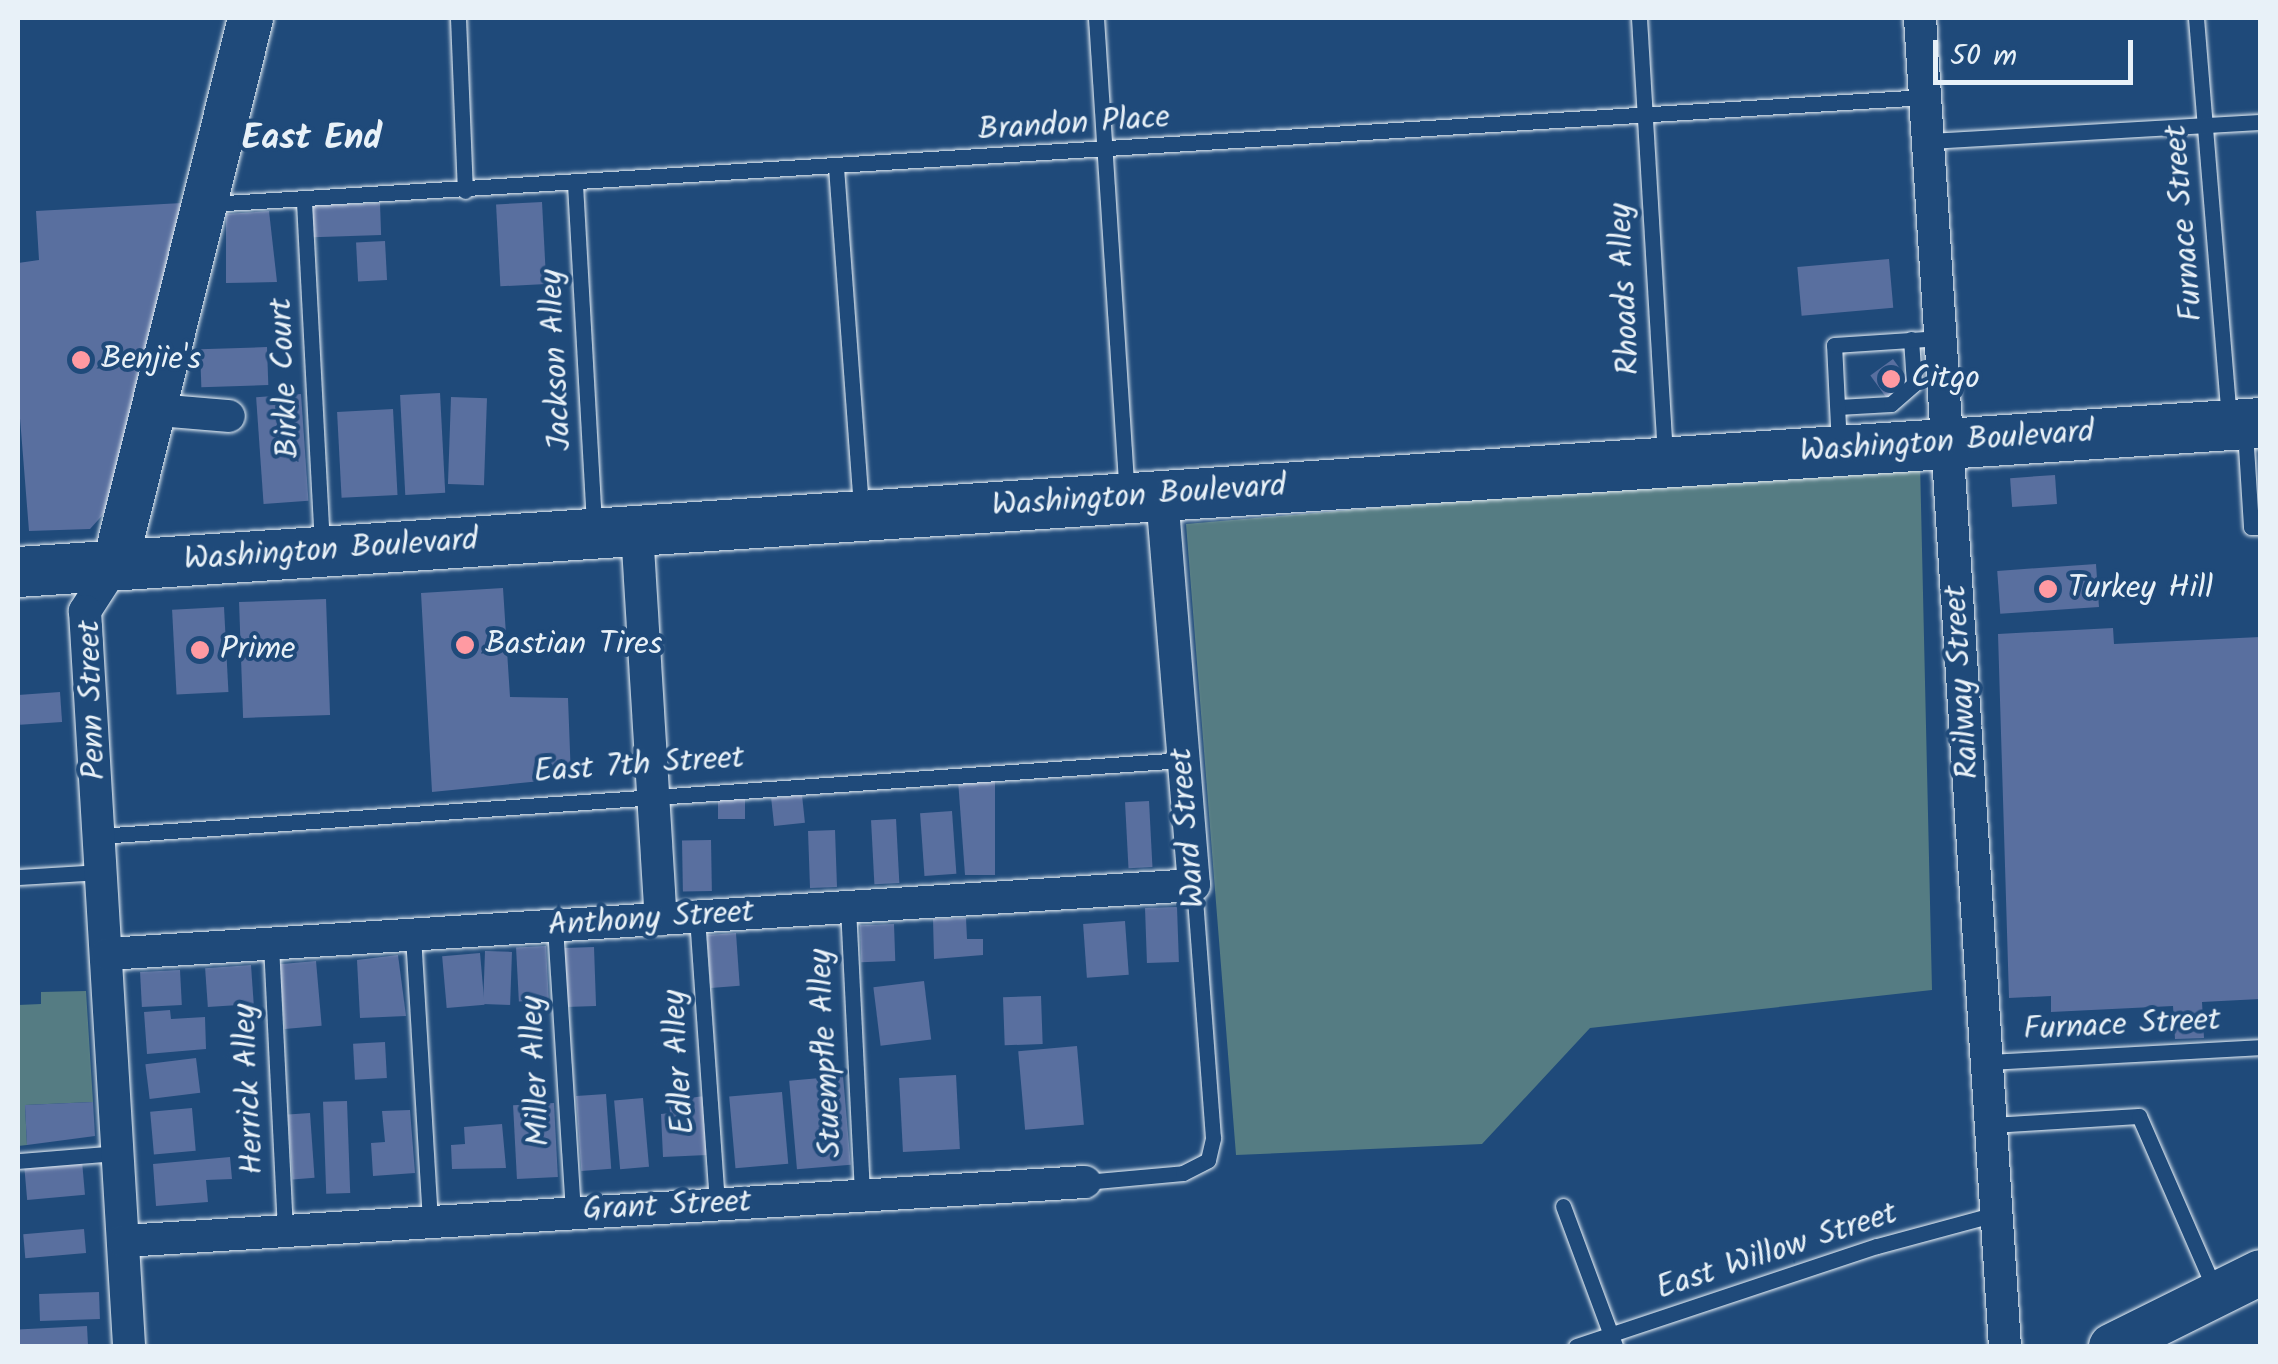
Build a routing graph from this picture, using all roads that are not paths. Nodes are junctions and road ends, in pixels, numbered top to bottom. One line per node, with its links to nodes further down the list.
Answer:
1 (250, 18): 19 (street, Penn Street)
2 (458, 18): 15 (lane)
3 (1096, 18): 12 (lane, Ward Street)
4 (1639, 18): 8 (lane, Rhoads Alley)
5 (1920, 18): 7 (street, Railway Street)
6 (2196, 18): 10 (lane, Furnace Street)
7 (1925, 97): 8 (lane, Brandon Place); 11 (street, Railway Street)
8 (1643, 112): 12 (lane, Brandon Place); 24 (lane, Rhoads Alley)
9 (2260, 122): 10 (lane)
10 (2205, 126): 11 (lane); 21 (lane, Furnace Street)
11 (1928, 141): 18 (street, Railway Street)
12 (1108, 150): 13 (lane, Brandon Place); 25 (lane, Ward Street)
13 (836, 167): 14 (lane, Brandon Place); 26 (lane)
14 (575, 184): 15 (lane, Brandon Place); 28 (lane, Jackson Alley)
15 (465, 190): 16 (lane, Brandon Place)
16 (304, 202): 17 (lane, Brandon Place); 29 (lane, Birkle Court)
17 (226, 203)
18 (1926, 338): 22 (lane); 22 (lane); 23 (street, Railway Street)
19 (156, 410): 20 (street); 30 (street, Penn Street)
20 (229, 416)
21 (2245, 424): 23 (main road, Washington Boulevard); 27 (lane, Furnace Street)
22 (1838, 428): 23 (main road, Washington Boulevard); 24 (main road, Washington Boulevard)
23 (1948, 443): 46 (street, Railway Street)
24 (1666, 462): 25 (main road, Washington Boulevard)
25 (1145, 497): 26 (main road, Washington Boulevard); 32 (street, Ward Street)
26 (861, 516): 28 (main road, Washington Boulevard)
27 (2260, 527)
28 (615, 532): 29 (main road, Washington Boulevard); 33 (street)
29 (322, 552): 30 (main road, Washington Boulevard)
30 (114, 566): 31 (main road, Washington Boulevard); 34 (street, Penn Street)
31 (18, 572)
32 (1183, 760): 33 (lane, East 7th Street); 37 (street, Ward Street)
33 (653, 792): 34 (lane, East 7th Street); 40 (street)
34 (99, 836): 35 (street, Penn Street)
35 (102, 872): 36 (lane); 44 (street, Penn Street)
36 (18, 878)
37 (1194, 885): 38 (street, Anthony Street); 49 (lane, Ward Street)
38 (848, 908): 39 (street, Anthony Street); 52 (lane, Stuempfle Alley)
39 (696, 917): 40 (street, Anthony Street); 53 (lane, Edler Alley)
40 (661, 919): 41 (street, Anthony Street)
41 (556, 926): 42 (street, Anthony Street); 55 (lane, Miller Alley)
42 (413, 936): 43 (street, Anthony Street); 57 (lane)
43 (270, 944): 44 (street, Anthony Street); 58 (lane, Herrick Alley)
44 (106, 954): 48 (street, Penn Street)
45 (2260, 1047): 46 (lane, Furnace Street)
46 (1987, 1062): 47 (street, Railway Street)
47 (1991, 1125): 56 (street, Railway Street); 61 (lane)
48 (118, 1154): 50 (lane); 59 (street, Penn Street)
49 (1208, 1160): 51 (lane, Grant Street)
50 (18, 1161)
51 (1085, 1182): 52 (street, Grant Street)
52 (862, 1195): 53 (street, Grant Street)
53 (718, 1204): 55 (street, Grant Street)
54 (1562, 1206): 62 (lane)
55 (573, 1212): 57 (street, Grant Street)
56 (1997, 1214): 62 (lane, East Willow Street); 65 (street, Railway Street)
57 (430, 1222): 58 (street, Grant Street)
58 (285, 1232): 59 (street, Grant Street)
59 (123, 1240): 63 (street, Penn Street)
60 (2260, 1272): 61 (street)
61 (2217, 1294): 66 (street)
62 (1613, 1341): 64 (lane, East Willow Street)
63 (129, 1346)
64 (1576, 1346)
65 (2005, 1346)
66 (2110, 1346)

